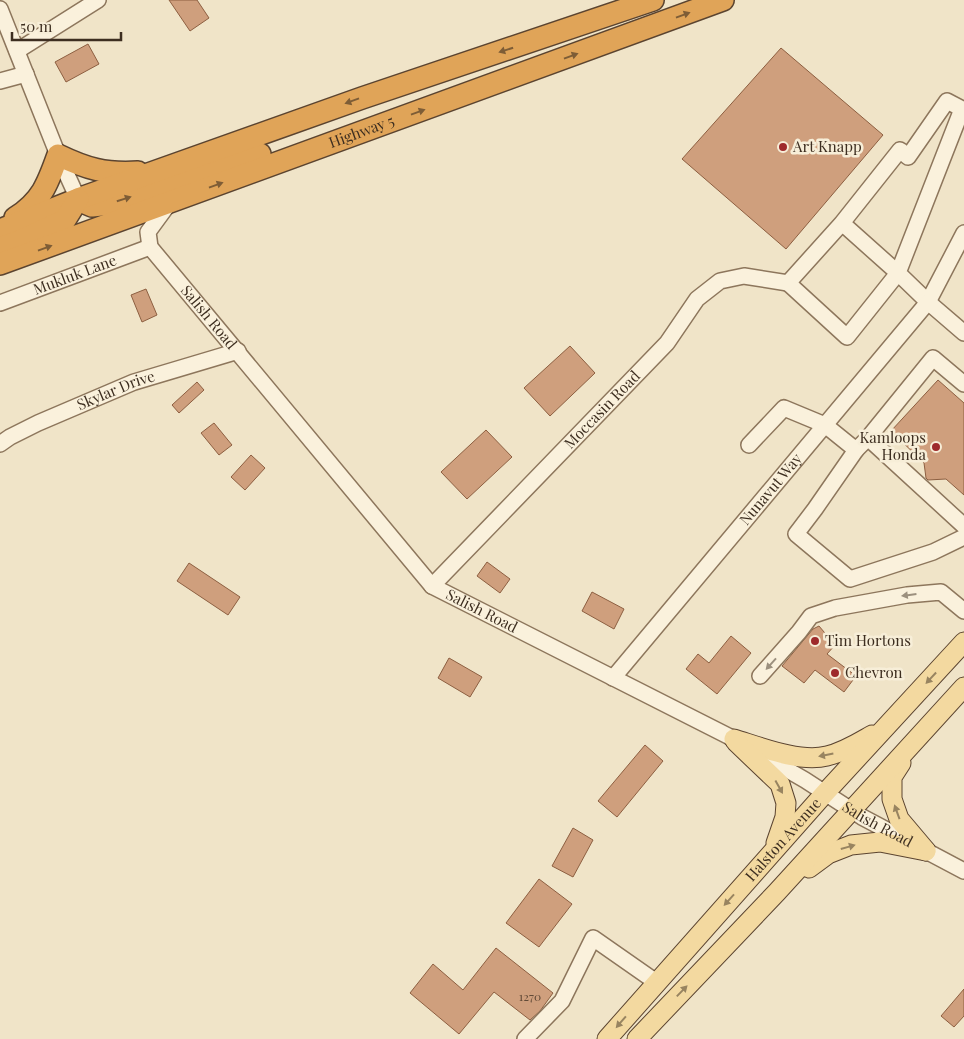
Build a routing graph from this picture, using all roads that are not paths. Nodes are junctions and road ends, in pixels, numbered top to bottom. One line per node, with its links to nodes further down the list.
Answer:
1 (98, 0): 5 (street)
2 (653, 0): 10 (highway, Highway 5, one-way to 10)
3 (723, 0): 8 (highway, Highway 5, one-way to 3)
4 (0, 9): 5 (street)
5 (17, 51): 6 (street)
6 (26, 74): 7 (street); 9 (street)
7 (0, 81)
8 (389, 122): 11 (highway, one-way to 8); 12 (highway, Highway 5, one-way to 8)
9 (58, 155): 10 (highway); 11 (street); 14 (highway)
10 (161, 170): 11 (highway, Highway 5)
11 (78, 199): 14 (highway, Highway 5); 17 (highway)
12 (170, 202): 16 (street); 18 (highway, Highway 5, one-way to 12)
13 (842, 223): 19 (street); 19 (street); 20 (street)
14 (0, 229)
15 (964, 234): 21 (street, Nunavut Way)
16 (150, 247): 22 (street, Mukluk Lane); 24 (street, Salish Road)
17 (0, 248)
18 (0, 264)
19 (898, 273): 20 (street); 21 (street)
20 (788, 283): 33 (street, Moccasin Road)
21 (928, 302): 23 (street); 26 (street, Nunavut Way)
22 (0, 303)
23 (964, 334)
24 (238, 351): 28 (street, Skylar Drive); 33 (street, Salish Road)
25 (964, 384): 27 (street)
26 (825, 425): 29 (street); 30 (street); 37 (street, Nunavut Way)
27 (868, 438): 30 (street); 31 (street)
28 (0, 444)
29 (749, 445)
30 (856, 450): 32 (street)
31 (964, 526)
32 (964, 537)
33 (432, 586): 37 (street, Salish Road)
34 (959, 606): 36 (street, one-way to 36)
35 (964, 642): 39 (main road, Halston Avenue, one-way to 39)
36 (760, 676)
37 (613, 678): 40 (street, Salish Road)
38 (964, 688): 41 (main road, Halston Avenue)
39 (886, 727): 40 (main road, one-way to 40); 42 (main road, Halston Avenue)
40 (734, 739): 42 (street, Salish Road); 44 (main road, one-way to 44)
41 (916, 741): 43 (main road, Halston Avenue); 45 (main road, one-way to 41)
42 (825, 793): 43 (street, Salish Road); 44 (main road, Halston Avenue)
43 (852, 811): 45 (street, Salish Road); 47 (main road, Halston Avenue)
44 (773, 851): 48 (main road, Halston Avenue, one-way to 48)
45 (926, 851): 46 (street, Salish Road); 47 (main road, one-way to 45)
46 (964, 871)
47 (778, 892): 51 (main road, Halston Avenue, one-way to 47)
48 (656, 982): 49 (street); 50 (main road, Halston Avenue, one-way to 50)
49 (525, 1039)
50 (607, 1039)
51 (636, 1039)

